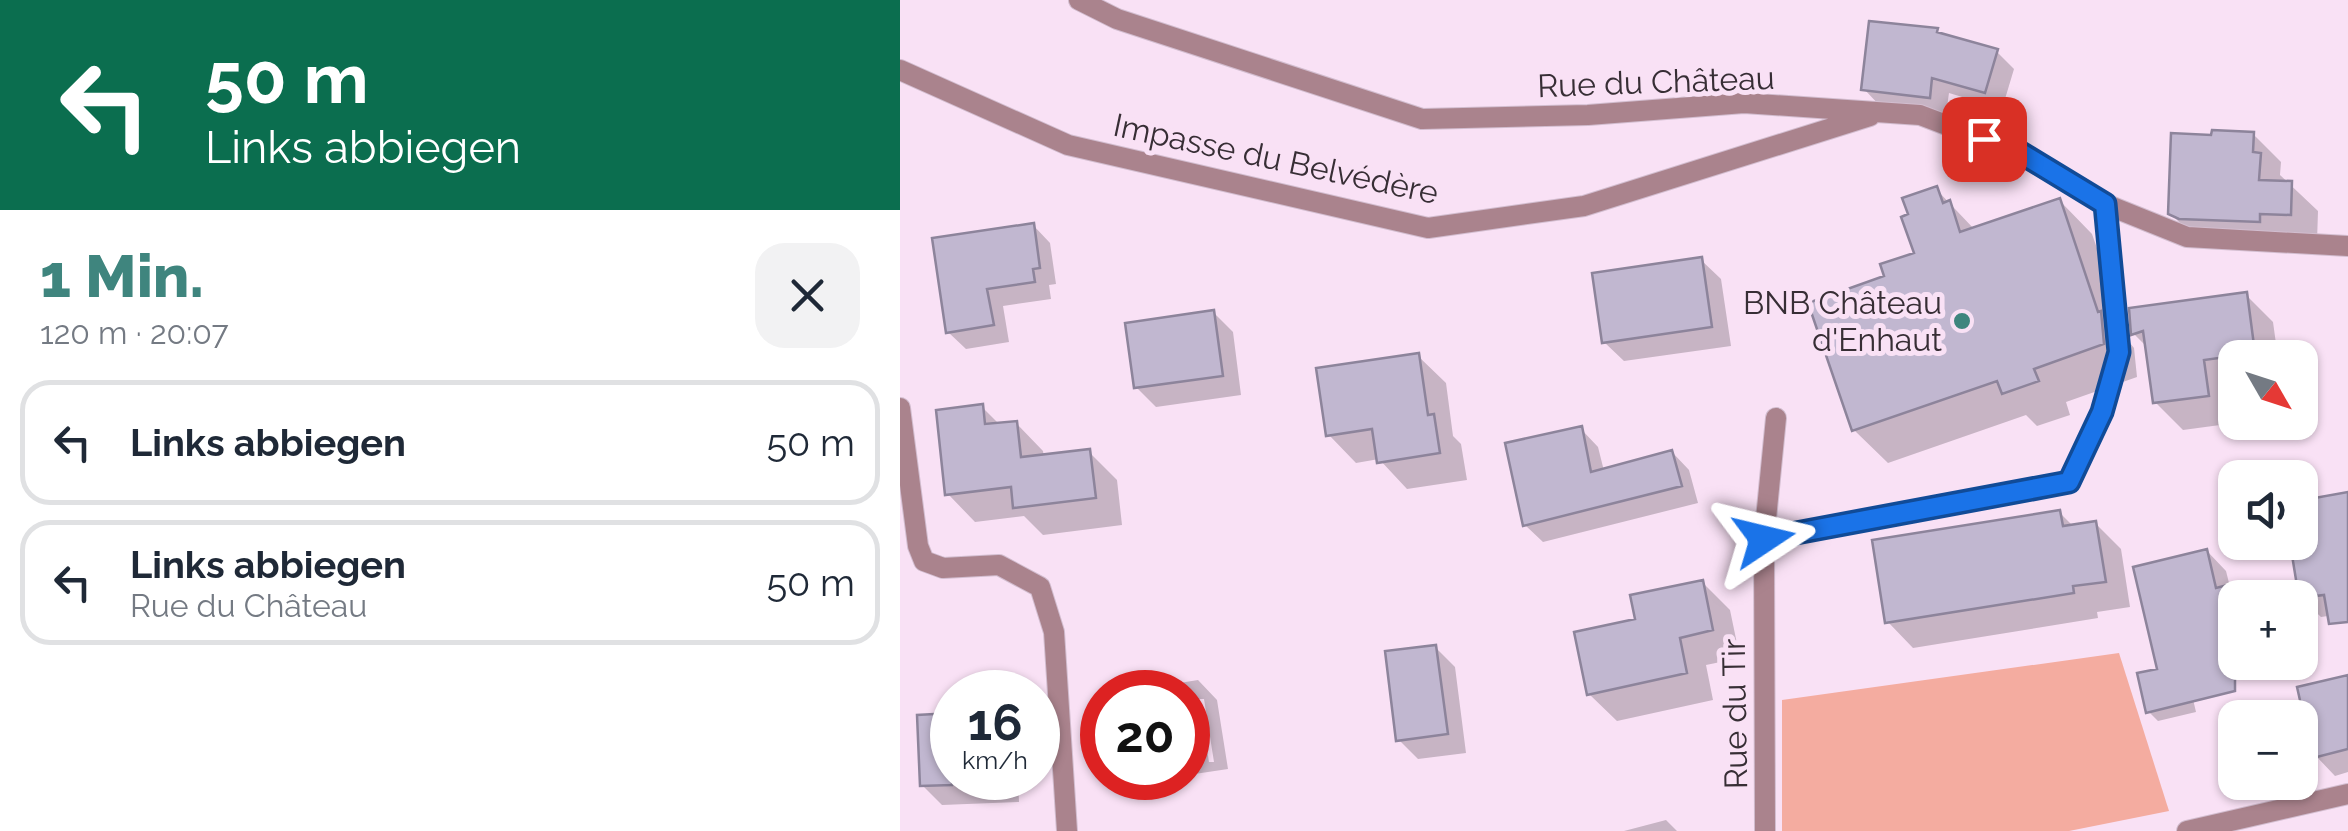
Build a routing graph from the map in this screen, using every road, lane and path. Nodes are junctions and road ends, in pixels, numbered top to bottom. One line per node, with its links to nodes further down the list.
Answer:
1 (1079, 0): 3 (street, Rue du Château)
2 (900, 70): 3 (street, Impasse du Belvédère)
3 (1882, 112): 4 (street, Rue du Château)
4 (2105, 204): 5 (street, Rue du Château); 8 (street)
5 (2348, 246)
6 (900, 408): 10 (street)
7 (1776, 418): 8 (street, Rue du Tir)
8 (1764, 539): 11 (street, Rue du Tir)
9 (2348, 794): 12 (street)
10 (1066, 831)
11 (1765, 831)
12 (2186, 831)

